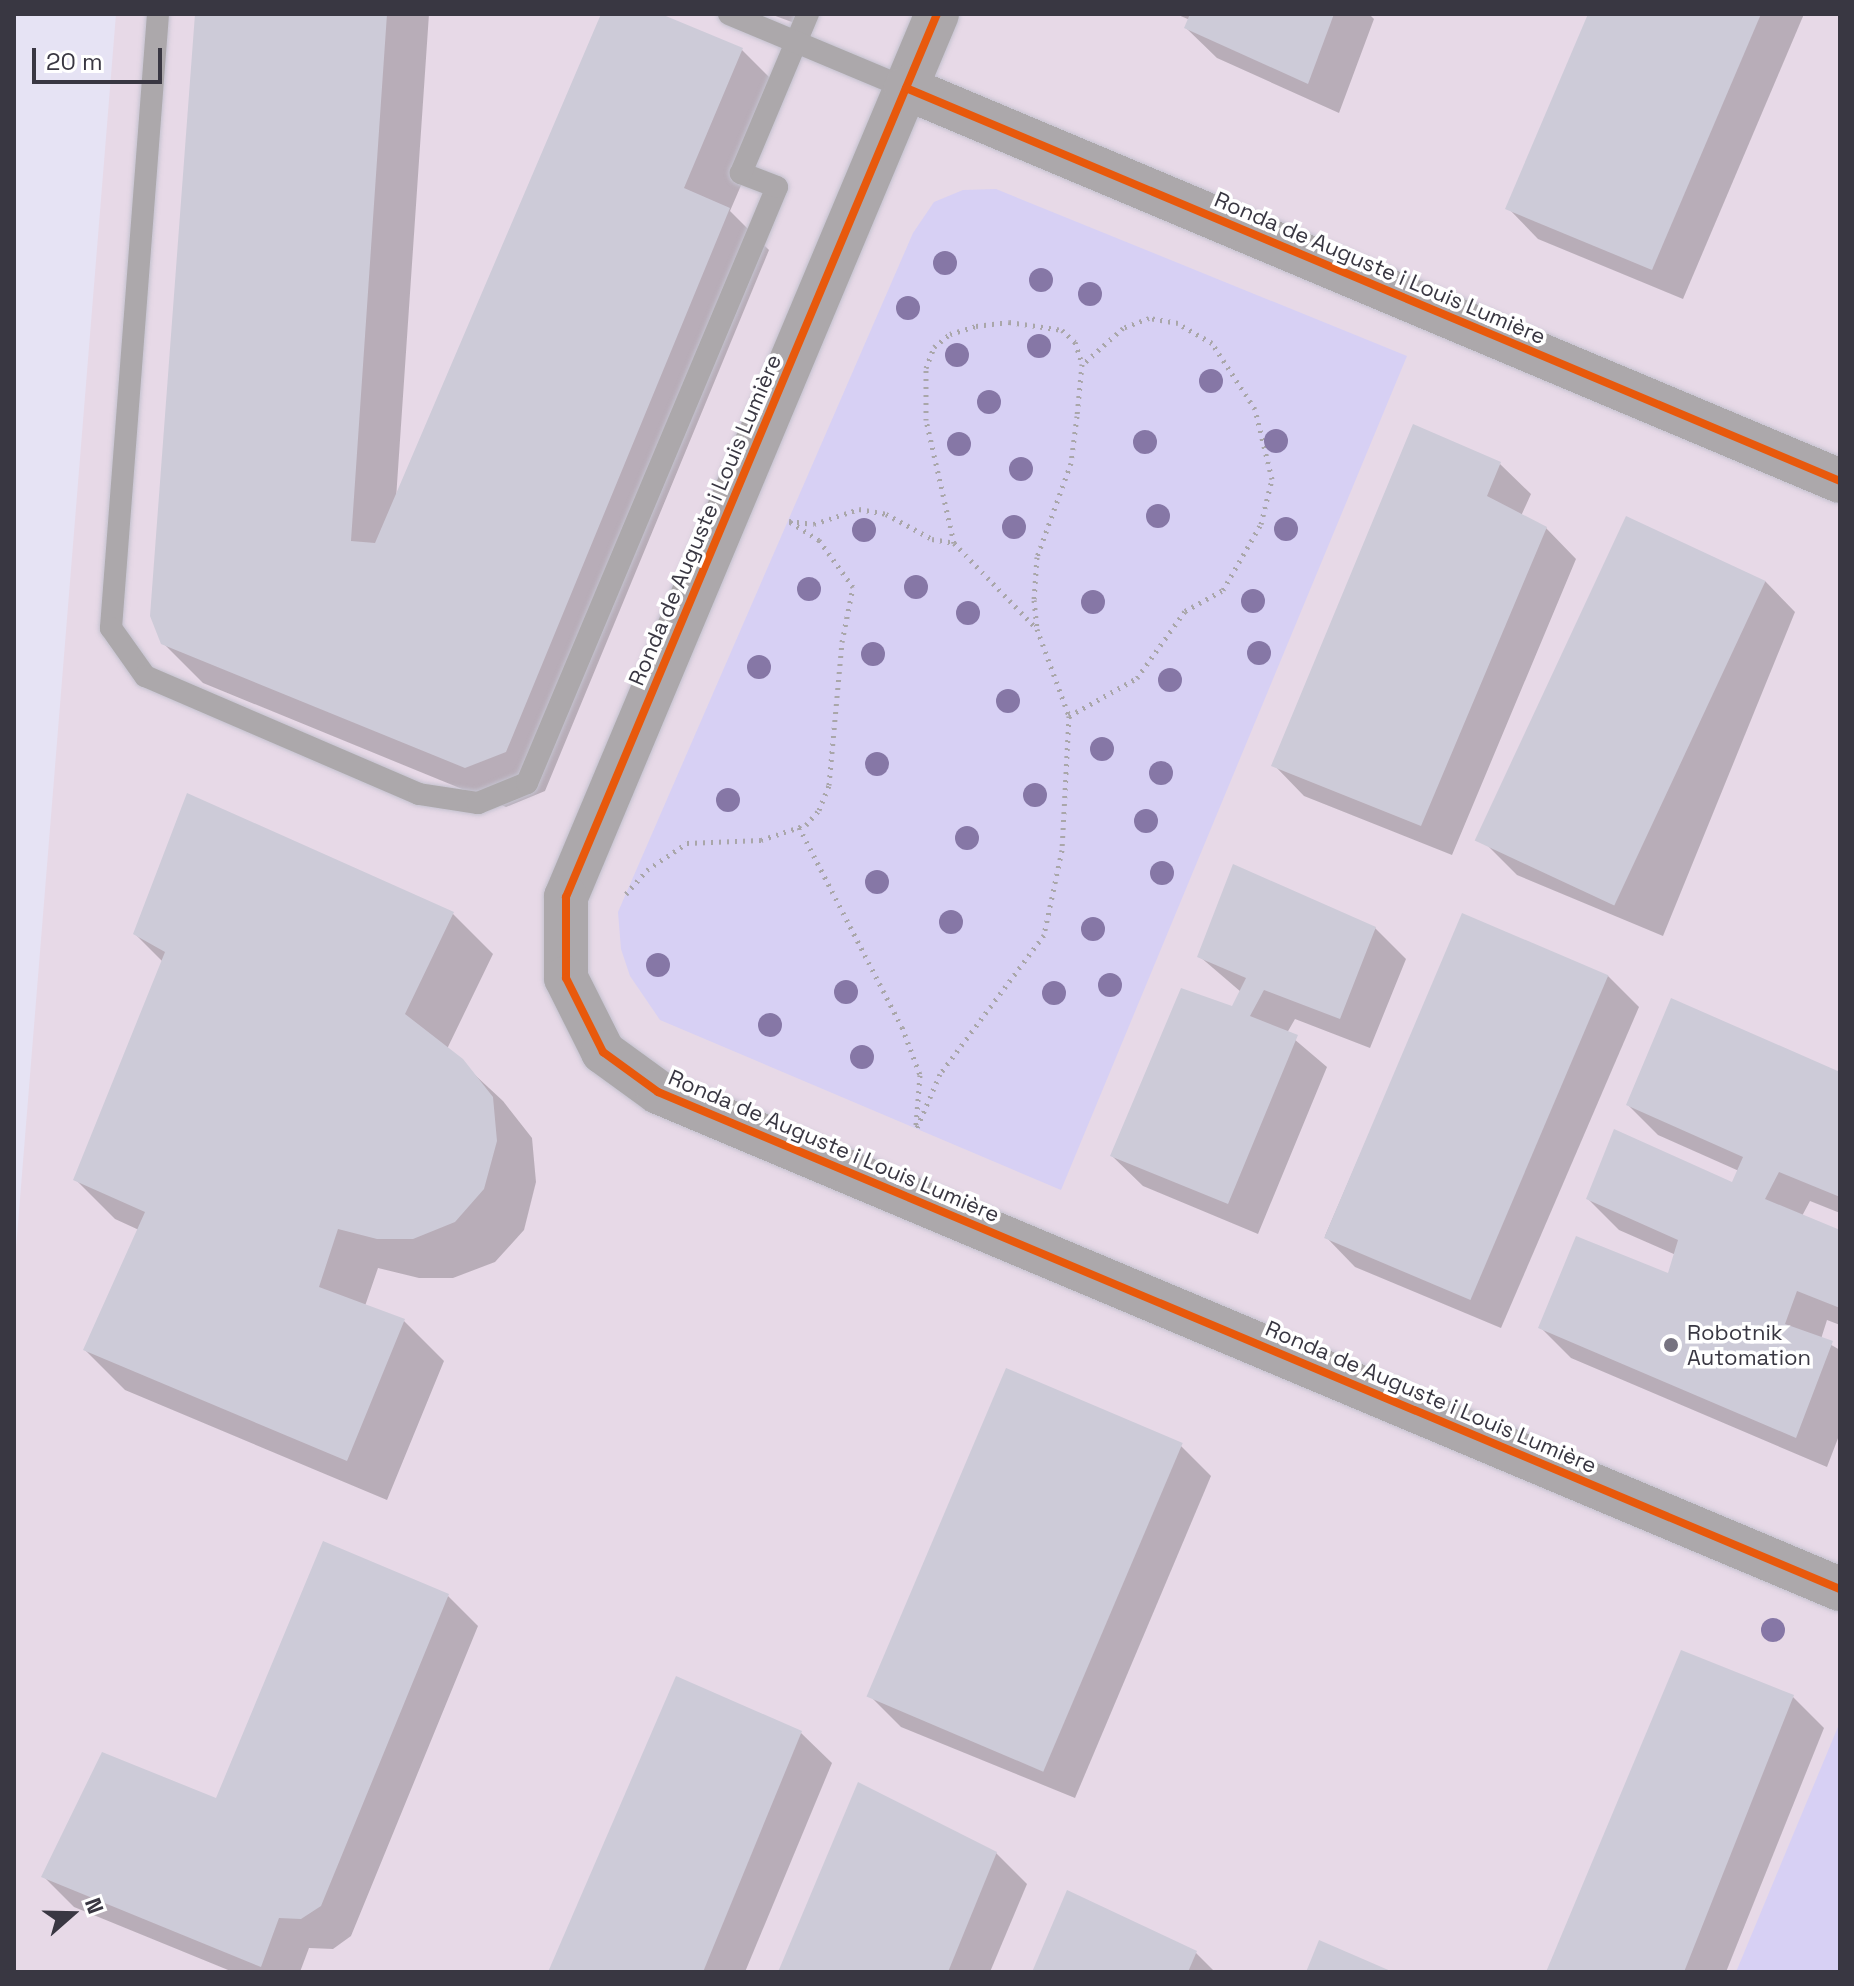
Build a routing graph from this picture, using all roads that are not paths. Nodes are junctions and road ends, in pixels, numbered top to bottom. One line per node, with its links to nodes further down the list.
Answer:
1 (158, 14): 5 (lane)
2 (729, 14): 5 (lane)
3 (808, 14): 5 (lane)
4 (937, 14): 6 (street, Ronda de Auguste i Louis Lumière)
5 (796, 42): 6 (lane)
6 (906, 88): 7 (street, Ronda de Auguste i Louis Lumière); 8 (street, Ronda de Auguste i Louis Lumière)
7 (1840, 481)
8 (1840, 1589)

